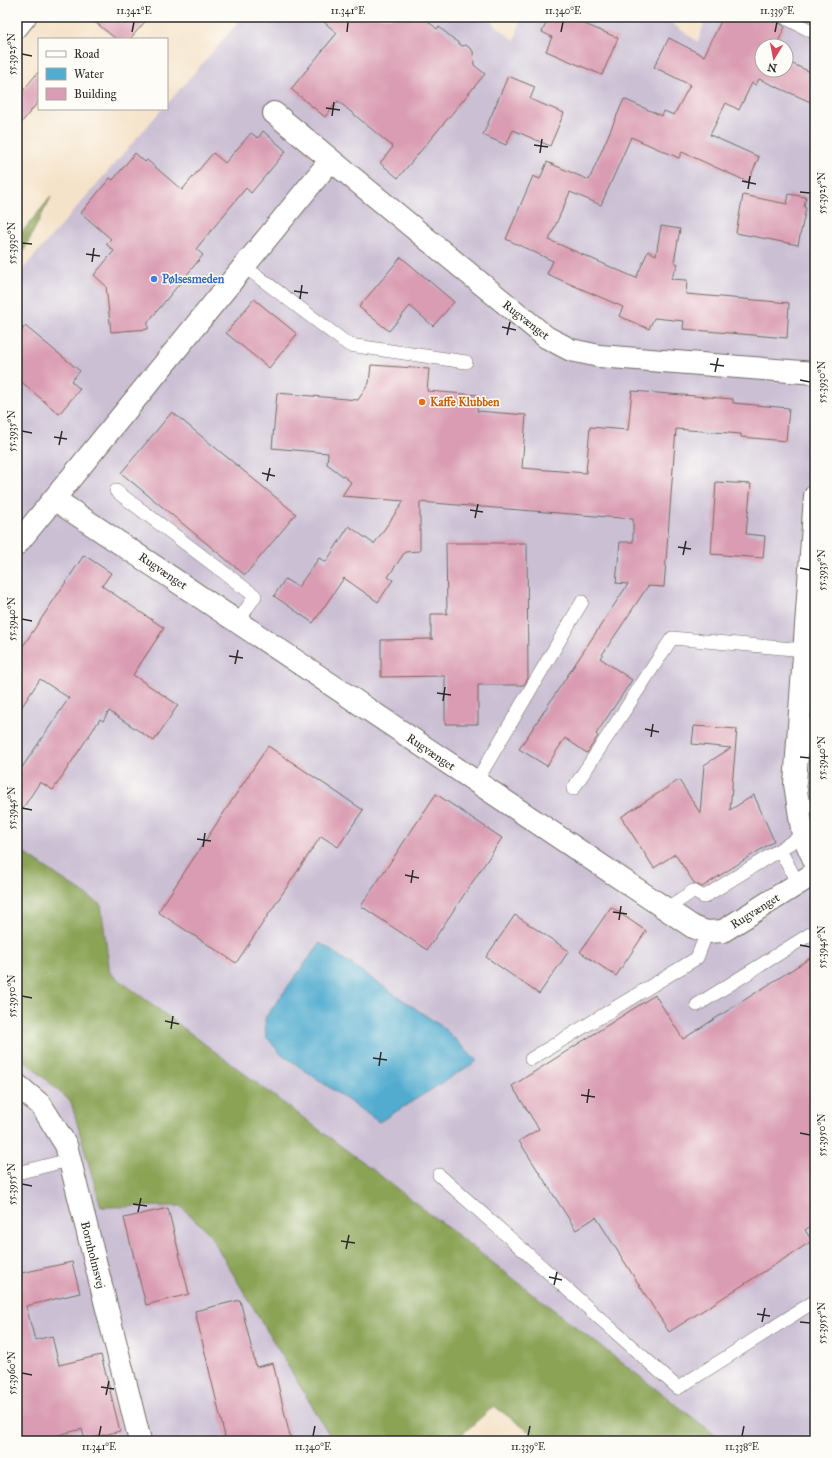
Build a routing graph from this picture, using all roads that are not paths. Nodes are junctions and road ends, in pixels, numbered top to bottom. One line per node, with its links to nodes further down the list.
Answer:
1 (25, 17): 3 (street)
2 (784, 17): 4 (lane)
3 (17, 27)
4 (815, 32)
5 (274, 113): 6 (street, Rugvænget)
6 (330, 161): 7 (street); 9 (street, Rugvænget)
7 (244, 266): 8 (lane); 12 (street)
8 (466, 362)
9 (815, 373)
10 (116, 490): 15 (lane)
11 (815, 496): 16 (street)
12 (54, 498): 13 (street); 15 (street, Rugvænget)
13 (17, 544)
14 (582, 602): 17 (lane)
15 (238, 622): 17 (street, Rugvænget)
16 (804, 650): 18 (lane); 19 (street)
17 (476, 782): 24 (street, Rugvænget)
18 (573, 789)
19 (807, 807): 20 (street)
20 (803, 835): 21 (lane); 22 (street)
21 (780, 850): 23 (lane); 24 (lane)
22 (815, 862)
23 (807, 878): 26 (street, Rugvænget)
24 (666, 909): 26 (street, Rugvænget)
25 (815, 931): 27 (lane)
26 (707, 932): 28 (lane)
27 (696, 1005)
28 (531, 1059)
29 (17, 1085): 30 (street, Bornholmsvej)
30 (70, 1160): 31 (lane); 34 (street, Bornholmsvej)
31 (17, 1173)
32 (439, 1176): 33 (lane)
33 (815, 1301)
34 (140, 1441)

